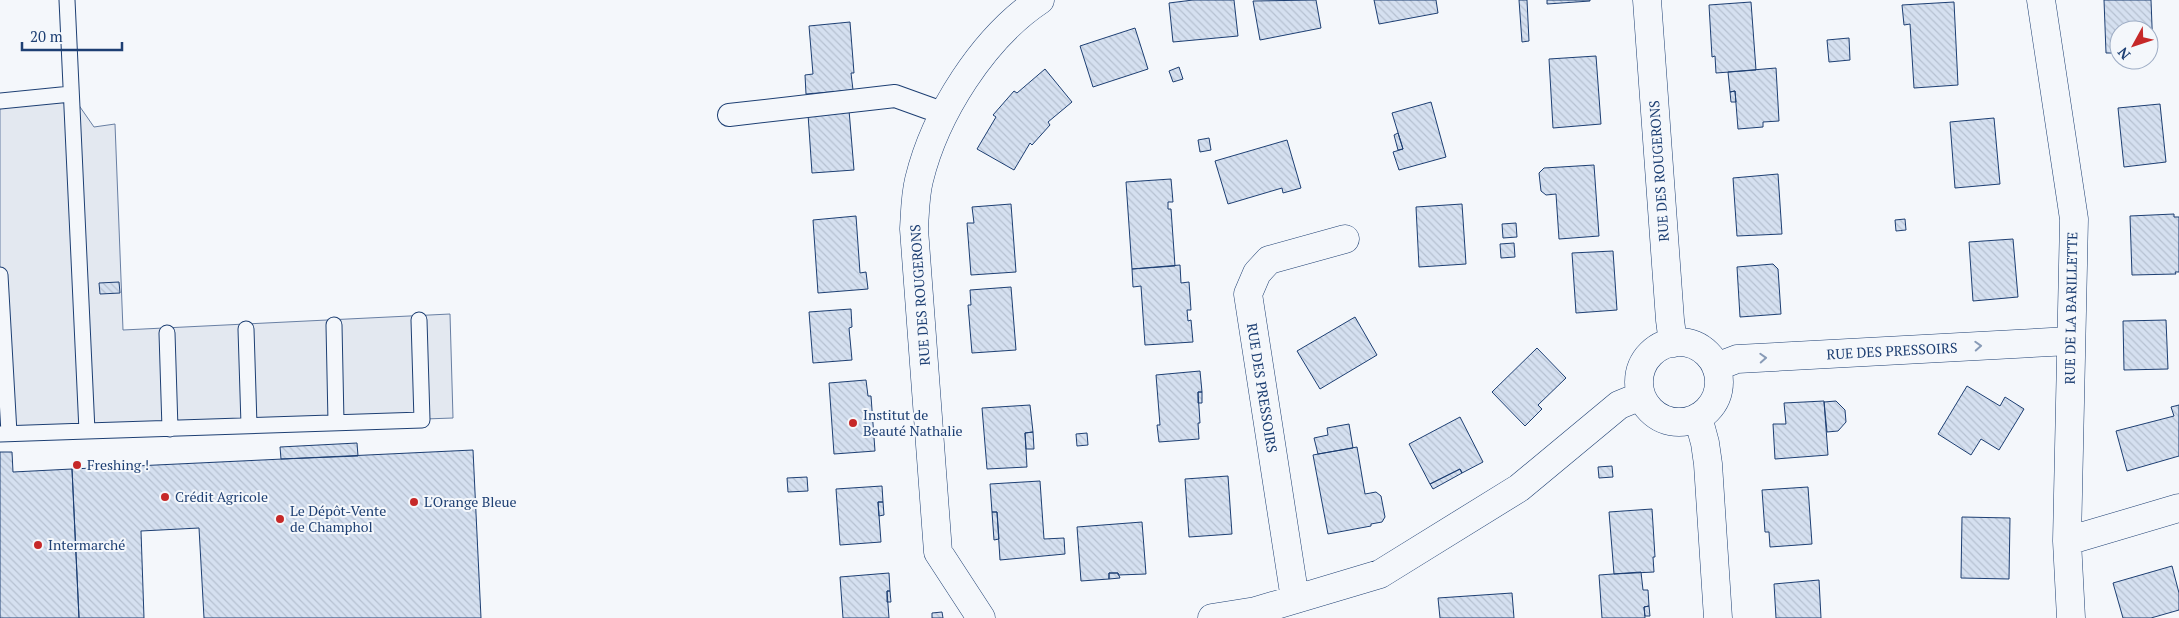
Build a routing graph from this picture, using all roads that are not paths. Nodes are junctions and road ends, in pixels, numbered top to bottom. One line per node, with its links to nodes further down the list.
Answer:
1 (67, 0): 5 (lane)
2 (1040, 0): 7 (street, RUE DES ROUGERONS)
3 (1646, 0): 16 (street, RUE DES ROUGERONS)
4 (2041, 0): 15 (street, RUE DE LA BARILLETTE)
5 (71, 94): 6 (lane); 23 (lane)
6 (0, 101)
7 (945, 114): 8 (street); 28 (street, RUE DES ROUGERONS)
8 (729, 115)
9 (1345, 238): 27 (street, RUE DES PRESSOIRS)
10 (0, 275): 24 (lane)
11 (419, 320): 20 (lane)
12 (334, 325): 20 (lane)
13 (246, 330): 21 (lane)
14 (167, 333): 22 (lane)
15 (2070, 341): 17 (street, RUE DES PRESSOIRS, one-way to 15); 26 (street, RUE DE LA BARILLETTE)
16 (1673, 343): 17 (street); 18 (street)
17 (1716, 367): 19 (street)
18 (1641, 396): 19 (street); 27 (street)
19 (1698, 417): 30 (street)
20 (336, 422): 21 (lane)
21 (249, 426): 22 (lane)
22 (170, 429): 23 (lane)
23 (87, 432): 24 (lane)
24 (5, 433)
25 (2179, 508): 26 (street)
26 (2067, 541): 31 (street, RUE DE LA BARILLETTE)
27 (1295, 599): 29 (street)
28 (982, 618)
29 (1212, 618)
30 (1718, 618)
31 (2071, 618)

